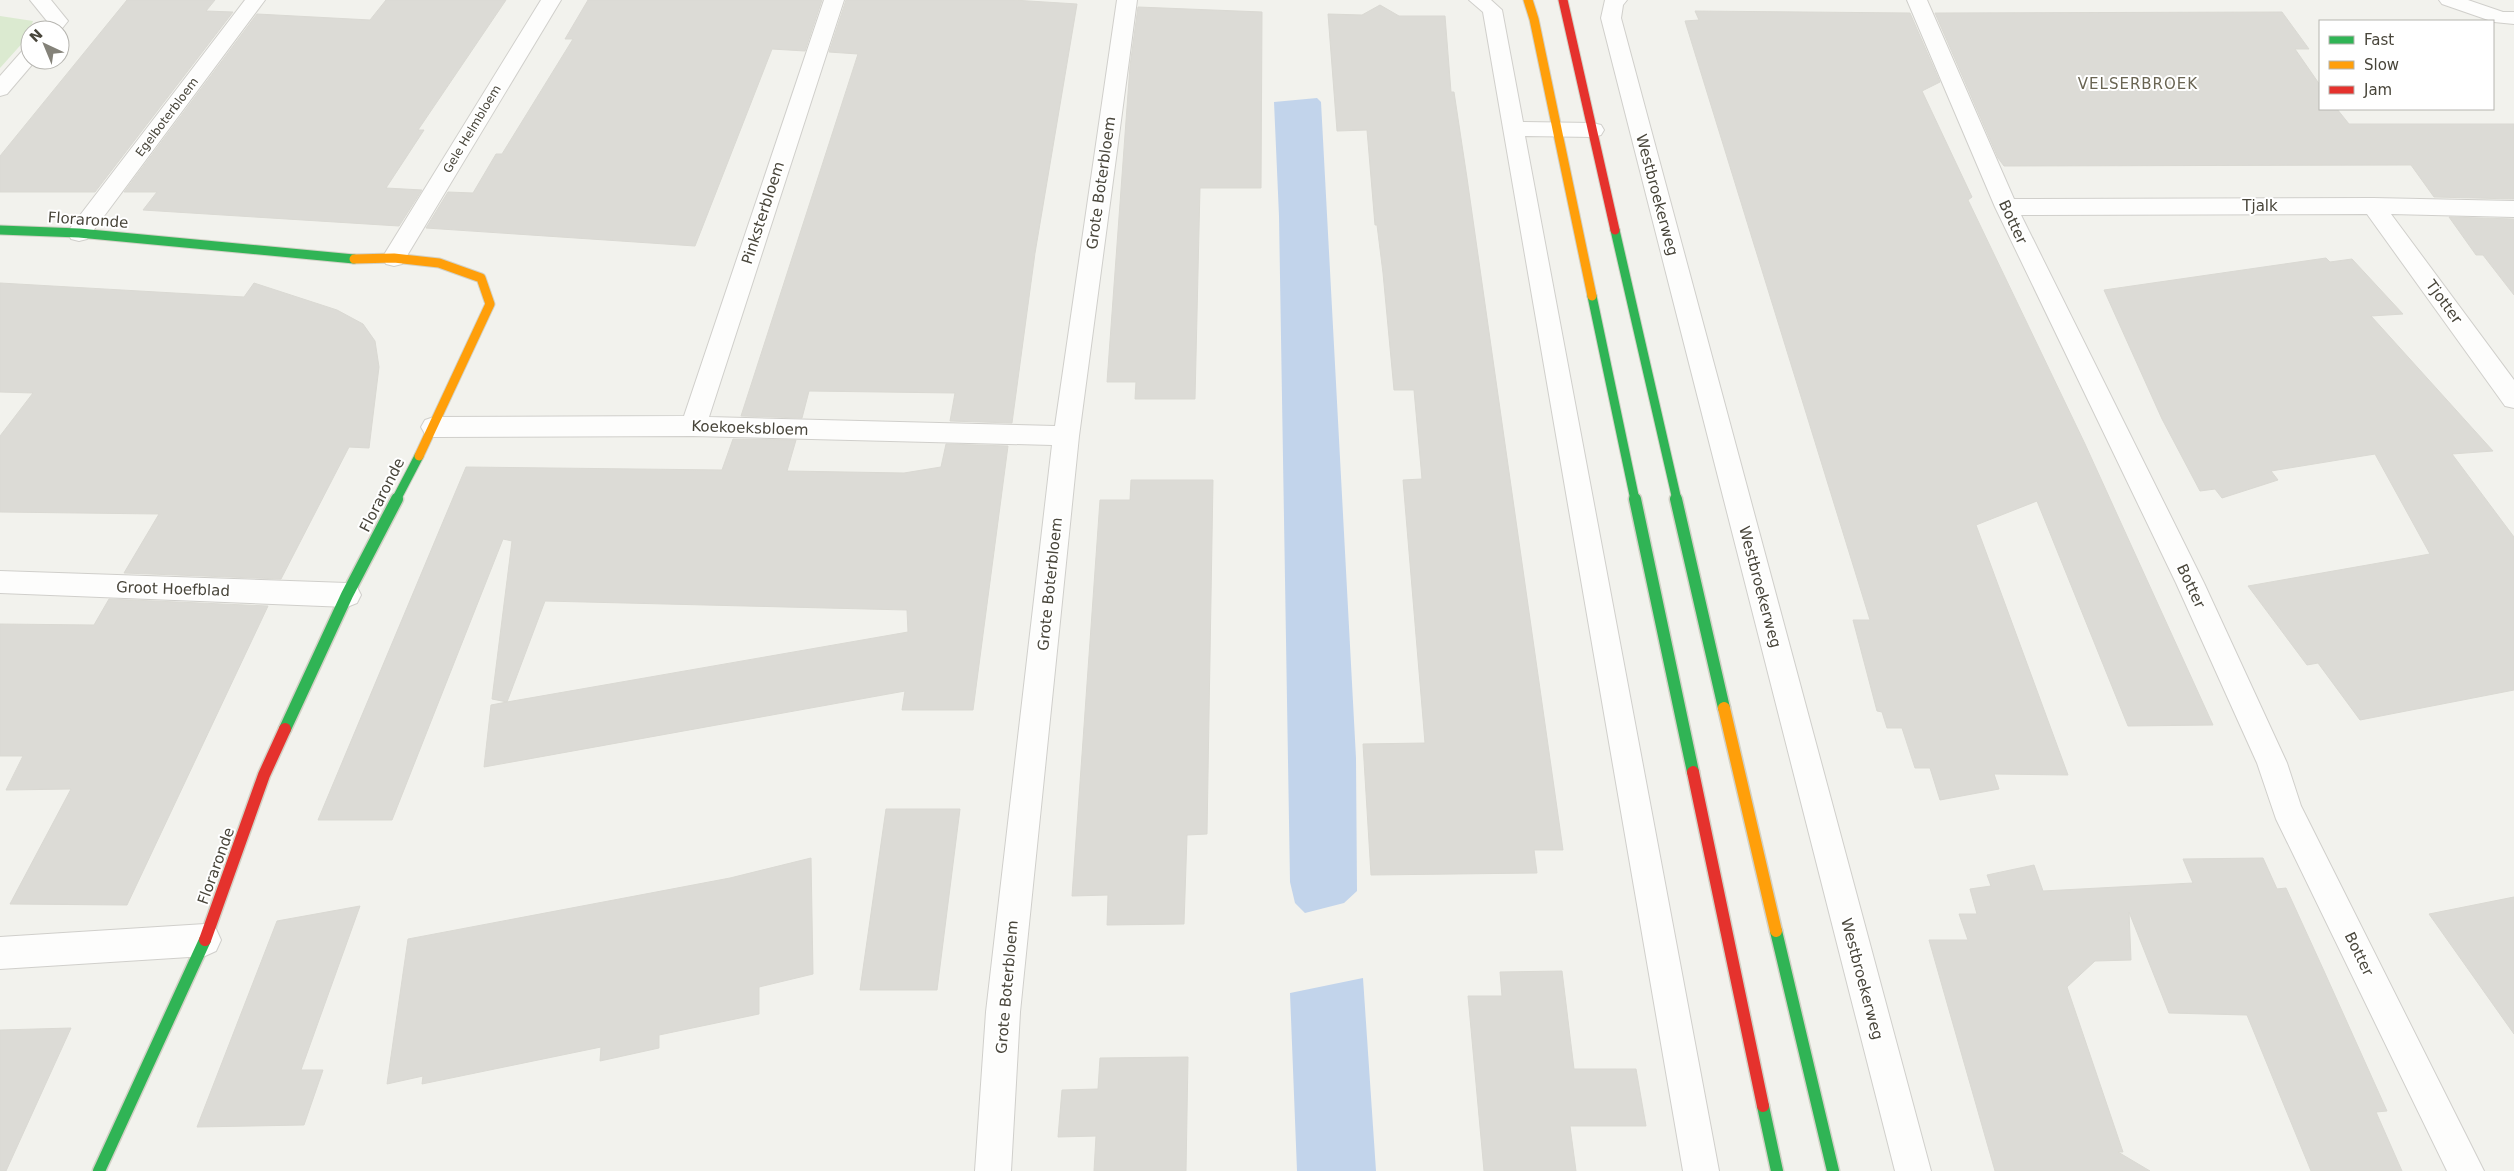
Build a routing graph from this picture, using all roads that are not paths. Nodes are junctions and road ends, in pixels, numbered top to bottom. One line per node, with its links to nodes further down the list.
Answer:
1 (40, 0): 13 (street)
2 (255, 0): 23 (street, Egelboterbloem)
3 (551, 0): 24 (street, Gele Helmbloem)
4 (834, 0): 26 (street, Pinksterbloem)
5 (1127, 0): 28 (street, Grote Boterbloem)
6 (1479, 0): 16 (street)
7 (1528, 0): 17 (main road)
8 (1563, 0): 18 (main road)
9 (1917, 0): 20 (street, Botter)
10 (2450, 0): 12 (street)
11 (1615, 1): 38 (street, Westbroekerweg)
12 (2514, 18)
13 (57, 20)
14 (20, 66): 15 (street)
15 (0, 89)
16 (1514, 130): 17 (street); 35 (street)
17 (1557, 130): 18 (street); 36 (main road)
18 (1593, 130): 37 (main road)
19 (2373, 206): 20 (street, Tjalk); 21 (street, Tjalk); 25 (street, Tjotter)
20 (2006, 207): 39 (street, Botter)
21 (2514, 209)
22 (0, 230): 23 (main road, Floraronde)
23 (79, 233): 24 (main road, Floraronde)
24 (394, 258): 27 (main road, Floraronde)
25 (2514, 399)
26 (693, 426): 27 (street, Koekoeksbloem); 28 (street, Koekoeksbloem)
27 (434, 427): 30 (main road, Floraronde)
28 (1066, 436): 34 (street, Grote Boterbloem)
29 (0, 582): 30 (street, Groot Hoefblad)
30 (346, 596): 31 (main road, Floraronde)
31 (205, 940): 32 (street); 33 (main road, Floraronde)
32 (0, 953)
33 (99, 1171)
34 (993, 1171)
35 (1700, 1171)
36 (1776, 1171)
37 (1833, 1171)
38 (1913, 1171)
39 (2466, 1171)

